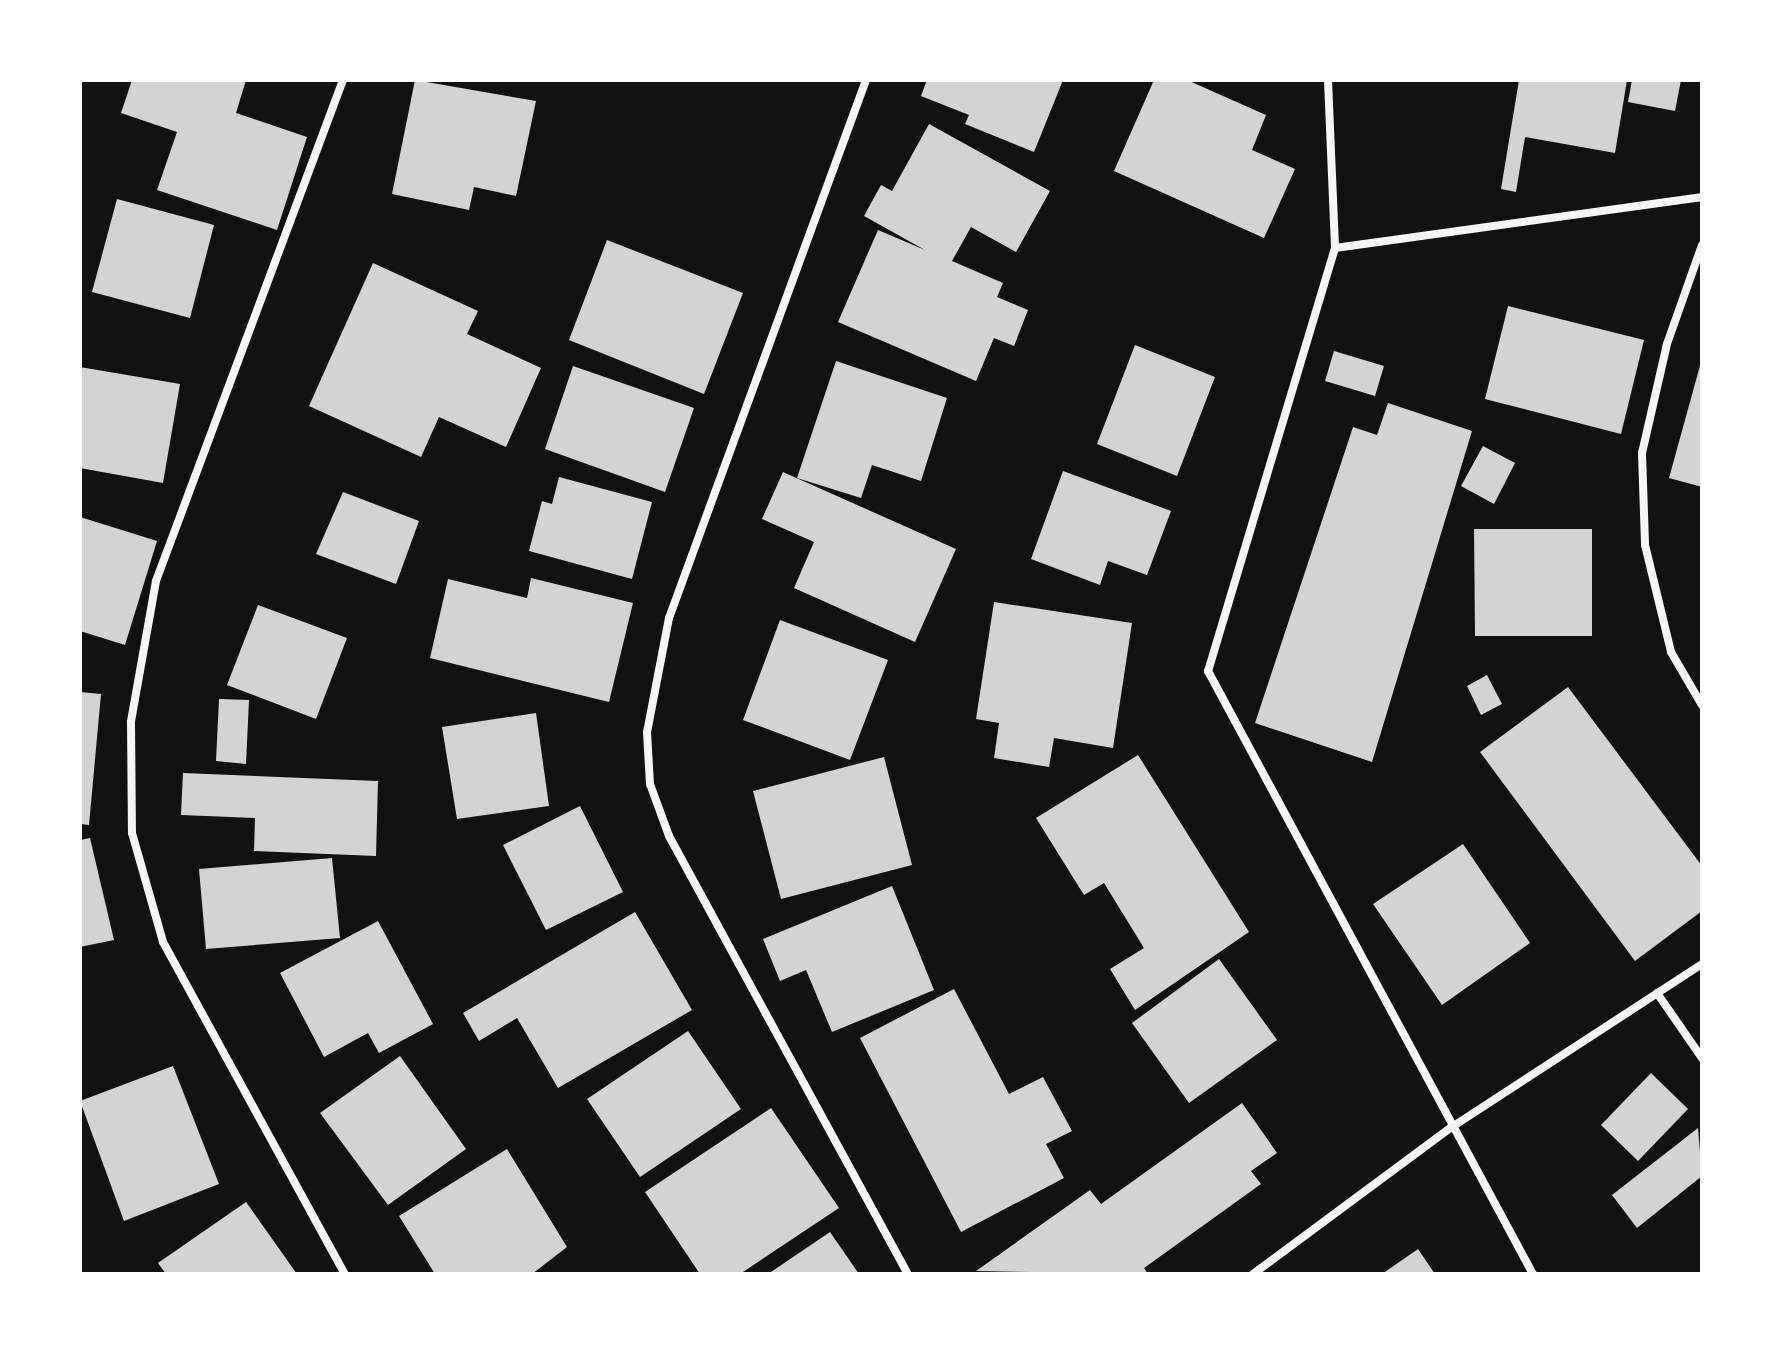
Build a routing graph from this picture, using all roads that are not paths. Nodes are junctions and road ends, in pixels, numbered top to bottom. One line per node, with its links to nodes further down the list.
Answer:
1 (343, 80): 12 (street)
2 (866, 80): 13 (street)
3 (1328, 80): 6 (street)
4 (1702, 197): 6 (street)
5 (1702, 245): 7 (street)
6 (1335, 248): 11 (street)
7 (1702, 705)
8 (1702, 964): 9 (street)
9 (1657, 993): 10 (street); 11 (street)
10 (1702, 1058)
11 (1452, 1127): 14 (street); 15 (street)
12 (345, 1274)
13 (908, 1274)
14 (1253, 1274)
15 (1533, 1274)

